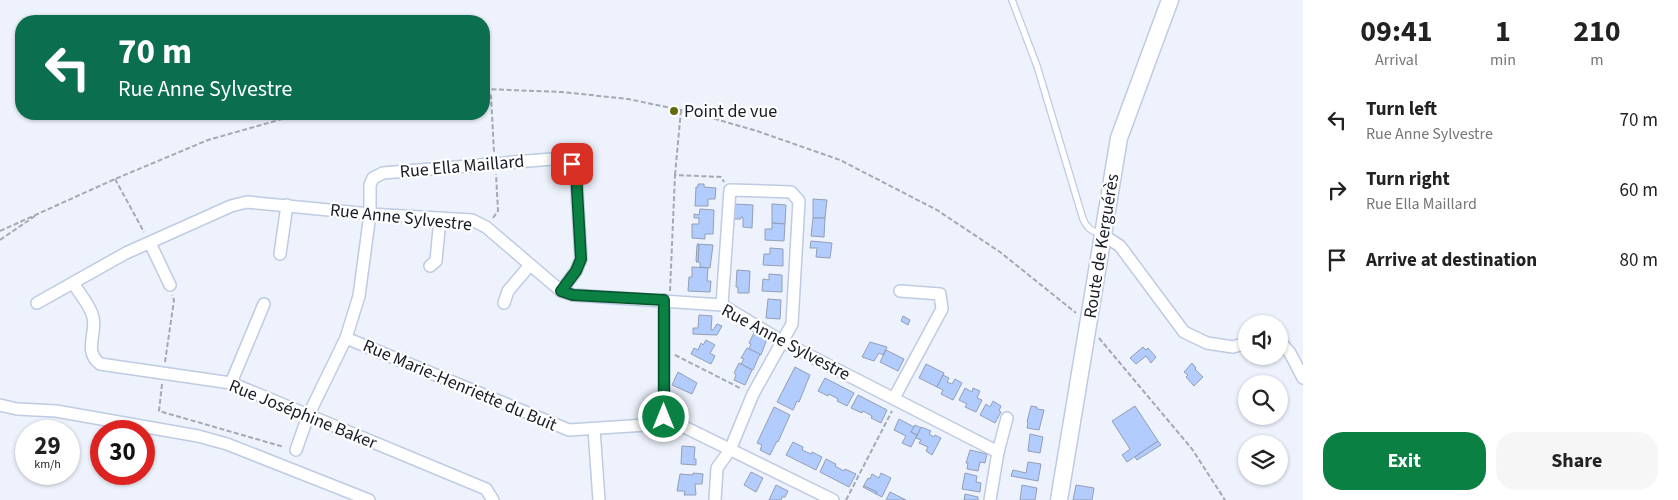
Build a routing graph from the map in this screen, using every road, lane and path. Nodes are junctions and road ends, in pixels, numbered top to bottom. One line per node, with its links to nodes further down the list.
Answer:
1 (1012, 0): 17 (lane)
2 (1170, 0): 17 (street, Route de Kerguérès)
3 (490, 89): 5 (path)
4 (490, 96): 7 (path)
5 (681, 110): 8 (path); 32 (path)
6 (279, 120): 9 (path)
7 (495, 164): 13 (street, Rue Ella Maillard); 15 (path); 25 (street, Rue Ella Maillard)
8 (675, 175): 10 (path); 27 (path)
9 (115, 179): 12 (path); 19 (path)
10 (730, 190): 31 (street); 34 (street)
11 (287, 205): 13 (street, Rue Anne Sylvestre); 19 (street, Rue Anne Sylvestre); 20 (street)
12 (40, 213): 16 (path); 18 (path)
13 (370, 214): 14 (street, Rue Anne Sylvestre); 33 (street, Rue Ella Maillard)
14 (440, 218): 15 (street, Rue Anne Sylvestre); 22 (street)
15 (486, 227): 21 (street, Rue Anne Sylvestre)
16 (0, 231)
17 (1103, 234): 32 (street, Route de Kerguérès); 35 (street)
18 (0, 240)
19 (150, 243): 23 (street, Rue Anne Sylvestre); 24 (street)
20 (280, 254)
21 (530, 265): 25 (street, Rue Anne Sylvestre); 28 (street)
22 (430, 266)
23 (73, 283): 29 (street, Rue Anne Sylvestre); 38 (street, Rue Joséphine Baker)
24 (170, 285): 38 (path)
25 (561, 291): 27 (street, Rue Anne Sylvestre)
26 (900, 291): 42 (street)
27 (667, 300): 31 (street, Rue Anne Sylvestre); 36 (street)
28 (504, 302)
29 (37, 303)
30 (264, 304): 40 (street)
31 (722, 305): 34 (street, Rue Anne Sylvestre)
32 (1088, 326): 58 (street, Route de Kerguérès); 59 (path)
33 (346, 338): 44 (street, Rue Ella Maillard); 47 (street, Rue Marie-Henriette du Buit)
34 (783, 342): 41 (street); 42 (street, Rue Anne Sylvestre)
35 (1238, 345)
36 (664, 350): 41 (path); 45 (street)
37 (1288, 351): 39 (street)
38 (164, 374): 40 (street, Rue Joséphine Baker); 48 (path)
39 (1303, 378)
40 (231, 383): 44 (street, Rue Joséphine Baker)
41 (754, 394): 49 (street)
42 (894, 398): 50 (street, Rue Anne Sylvestre); 56 (path)
43 (0, 405): 51 (street)
44 (308, 416): 48 (street, Rue Ella Maillard); 52 (street, Rue Joséphine Baker)
45 (664, 417): 47 (street, Rue Marie-Henriette du Buit); 49 (street)
46 (1007, 418): 50 (street)
47 (594, 429): 53 (street)
48 (296, 450)
49 (730, 450): 54 (street); 55 (street)
50 (998, 452): 57 (street)
51 (369, 500)
52 (493, 500)
53 (599, 500)
54 (716, 500)
55 (833, 500)
56 (846, 500)
57 (990, 500)
58 (1059, 500)
59 (1225, 500)

